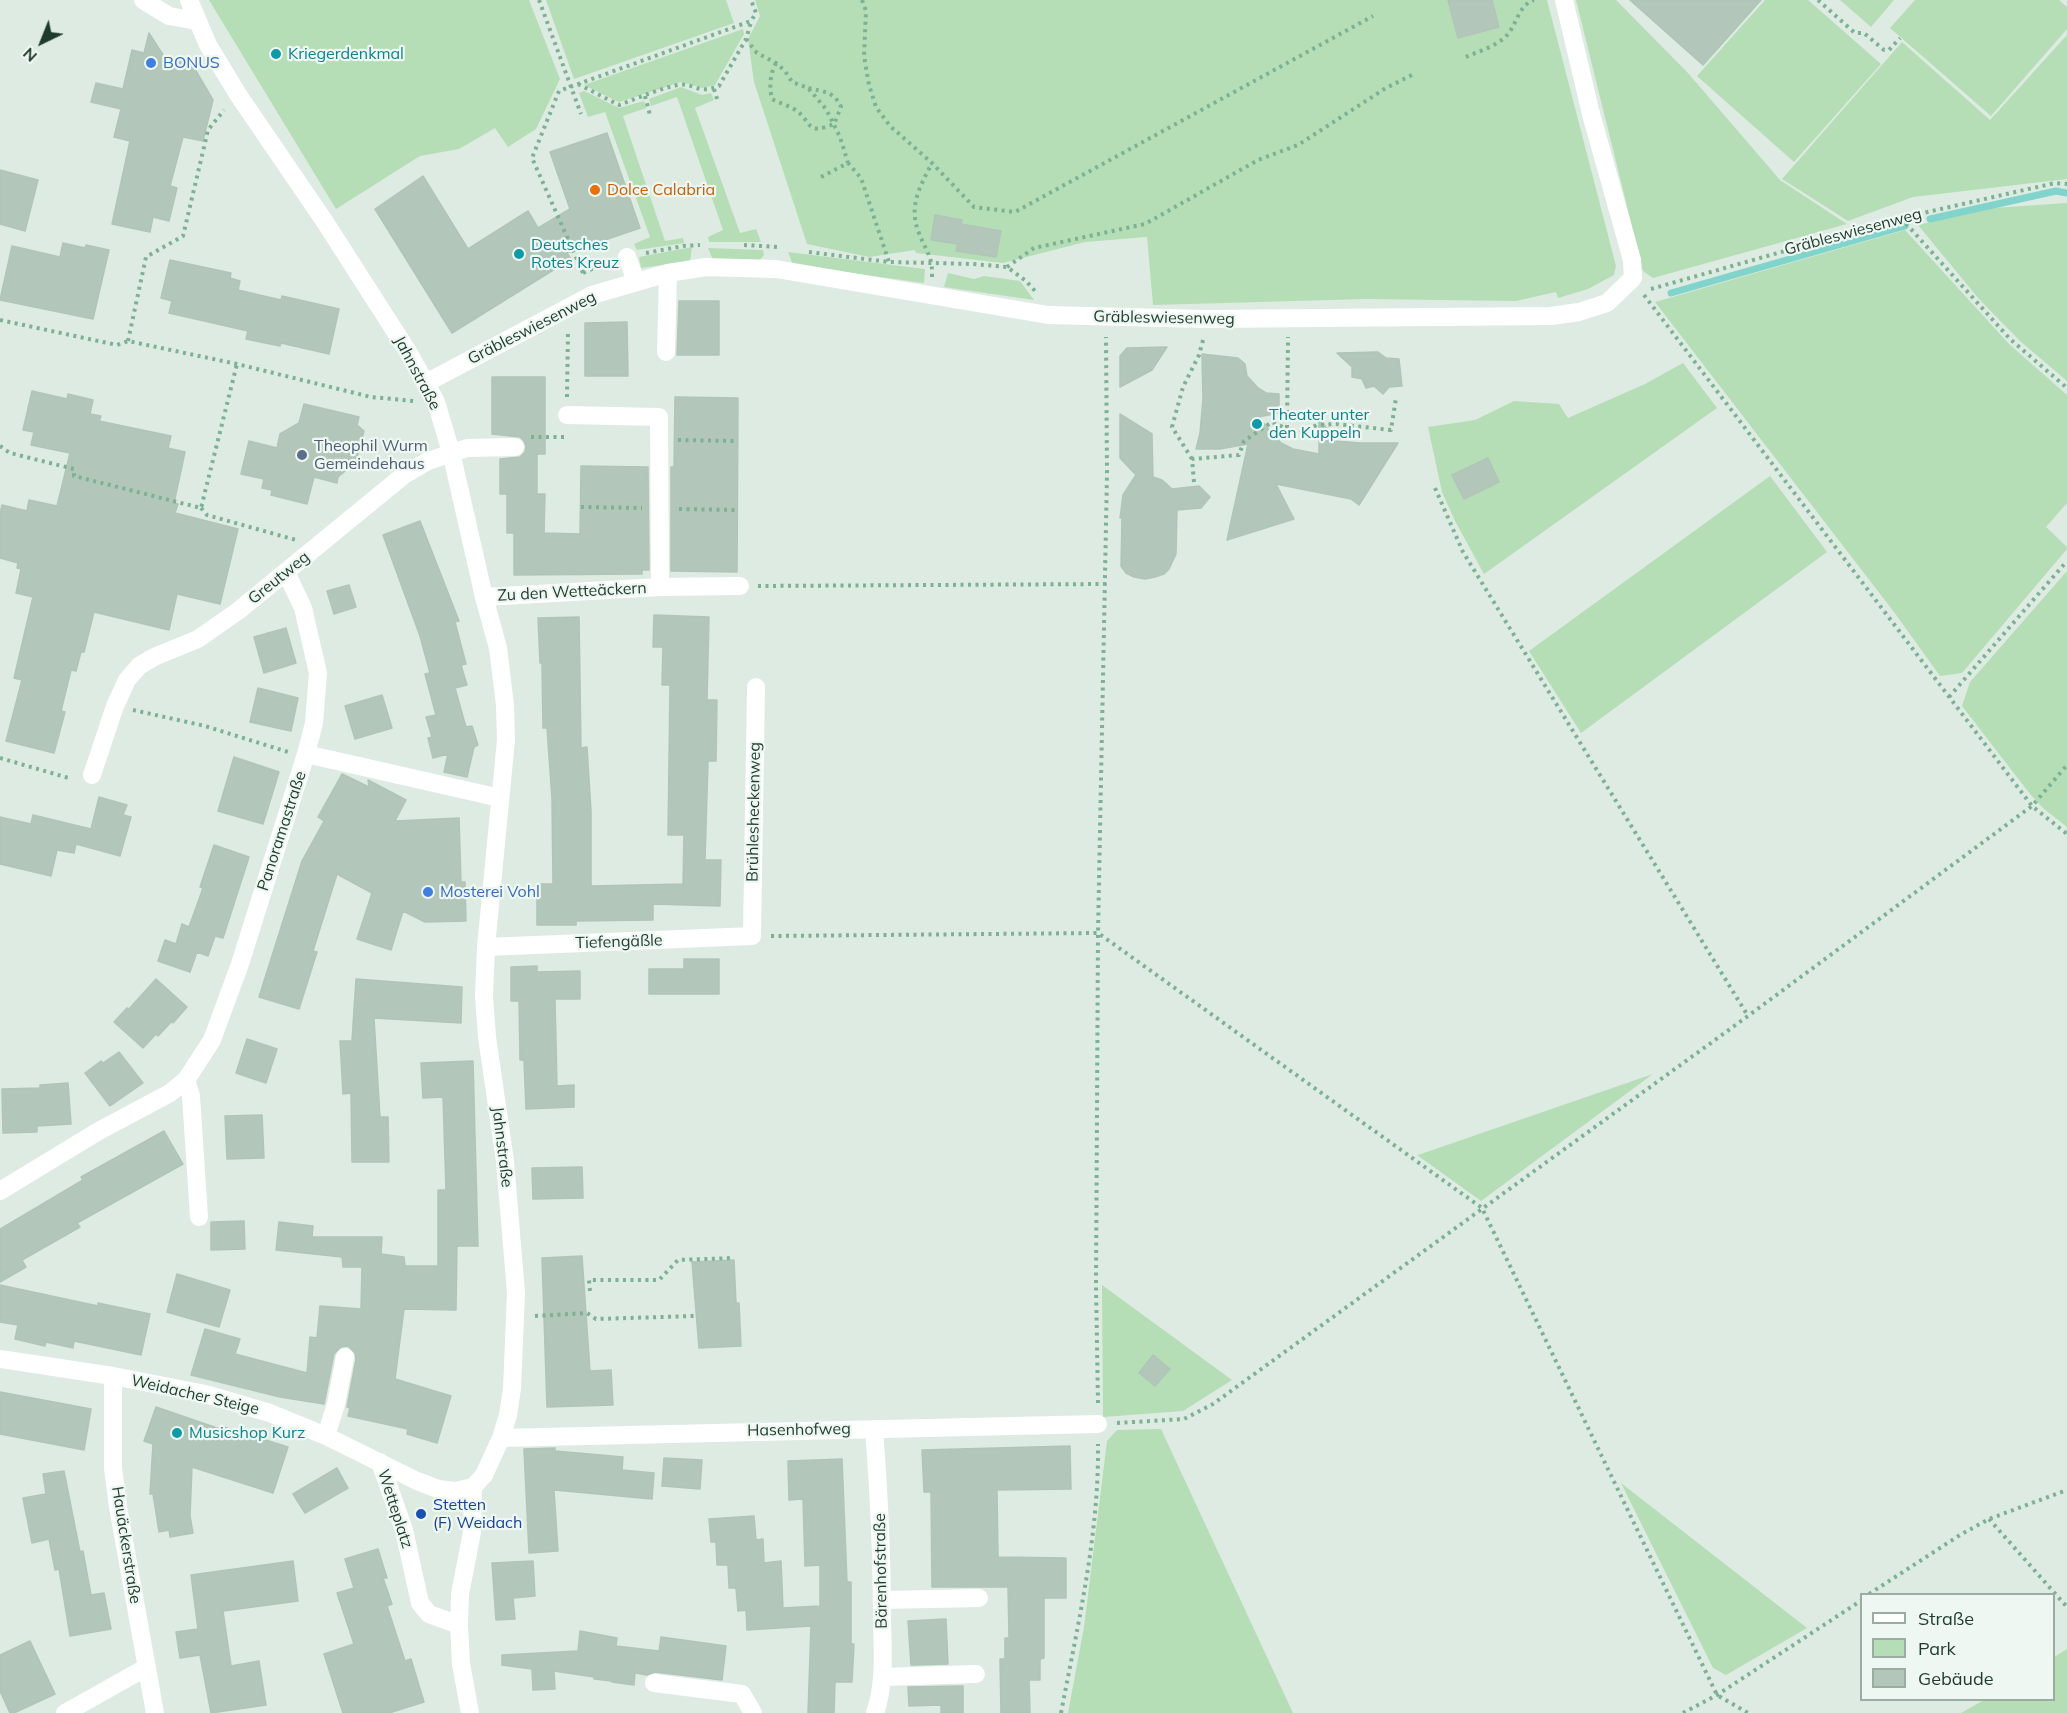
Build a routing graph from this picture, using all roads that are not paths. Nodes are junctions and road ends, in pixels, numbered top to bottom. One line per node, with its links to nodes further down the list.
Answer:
1 (143, 0): 4 (street)
2 (189, 0): 4 (street, Jahnstraße)
3 (1564, 0): 6 (street, Gräbleswiesenweg)
4 (197, 21): 9 (street, Jahnstraße)
5 (627, 257): 7 (street)
6 (668, 273): 7 (street, Gräbleswiesenweg); 8 (street)
7 (636, 281): 9 (street, Gräbleswiesenweg)
8 (666, 352)
9 (426, 382): 12 (street, Jahnstraße)
10 (567, 415): 15 (street, Zu den Wetteäckern)
11 (523, 442): 12 (street, Greutweg)
12 (451, 452): 13 (street, Greutweg); 16 (street, Jahnstraße)
13 (286, 573): 18 (street, Panoramastraße); 19 (street, Greutweg)
14 (741, 586): 15 (street, Zu den Wetteäckern)
15 (660, 587): 16 (street, Zu den Wetteäckern)
16 (484, 597): 20 (street, Jahnstraße)
17 (756, 687): 21 (street, Brühlesheckenweg)
18 (306, 754): 20 (street); 23 (street, Panoramastraße)
19 (92, 775)
20 (500, 798): 22 (street, Jahnstraße)
21 (752, 936): 22 (street, Tiefengäßle)
22 (486, 947): 32 (street, Jahnstraße)
23 (186, 1080): 24 (street, Panoramastraße); 25 (street)
24 (0, 1191)
25 (199, 1217)
26 (345, 1357): 31 (street)
27 (0, 1359): 28 (street, Weidacher Steige)
28 (112, 1376): 31 (street, Weidacher Steige); 38 (street, Hauäckerstraße)
29 (1098, 1424): 30 (street, Hasenhofweg)
30 (874, 1429): 32 (street, Hasenhofweg); 36 (street, Bärenhofstraße)
31 (326, 1436): 33 (street, Weidacher Steige)
32 (501, 1438): 34 (street, Jahnstraße)
33 (380, 1462): 34 (street, Wetteplatz); 37 (street, Wetteplatz)
34 (473, 1487): 37 (street)
35 (980, 1598): 36 (street)
36 (882, 1600): 40 (street, Bärenhofstraße)
37 (459, 1625): 44 (street)
38 (147, 1667): 42 (street); 43 (street, Hauäckerstraße)
39 (976, 1674): 40 (street)
40 (883, 1677): 46 (street, Bärenhofstraße)
41 (654, 1683): 45 (street)
42 (65, 1713)
43 (155, 1713)
44 (470, 1713)
45 (753, 1713)
46 (875, 1713)

